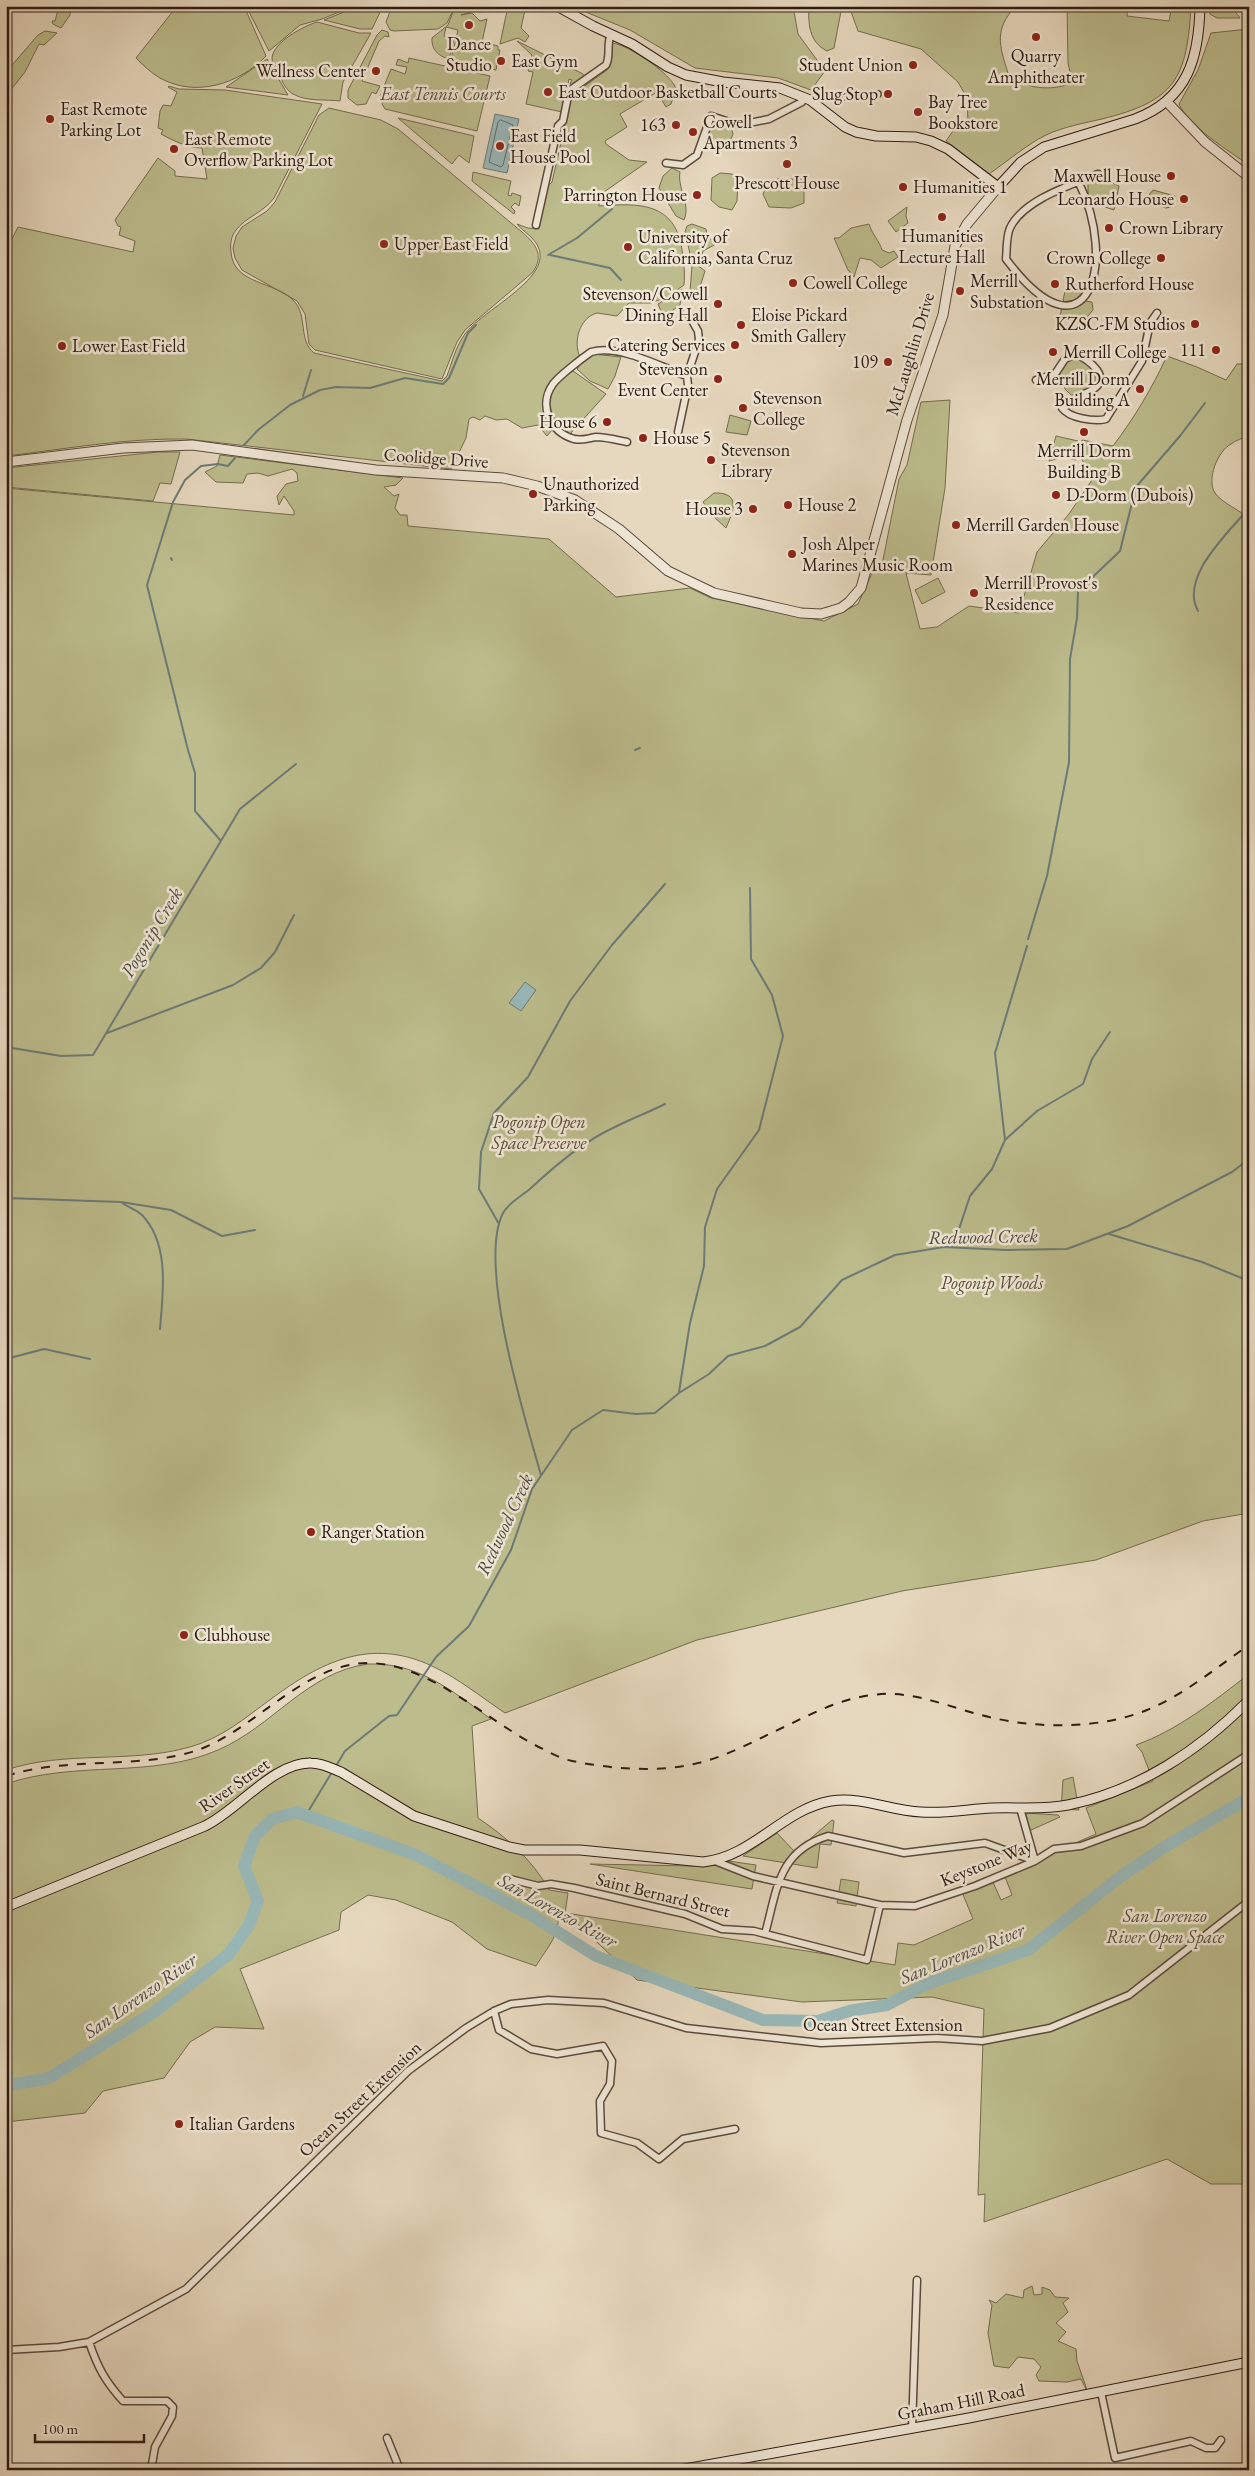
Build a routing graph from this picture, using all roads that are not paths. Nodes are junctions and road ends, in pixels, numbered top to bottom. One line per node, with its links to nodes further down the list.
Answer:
1 (557, 6): 3 (main road)
2 (1200, 6): 7 (main road, McLaughlin Drive)
3 (611, 34): 12 (main road); 13 (street)
4 (878, 94): 5 (street)
5 (845, 97)
6 (802, 102): 8 (street)
7 (1167, 102): 10 (main road); 12 (main road, McLaughlin Drive)
8 (666, 162)
9 (1098, 174): 11 (street)
10 (1249, 177)
11 (1079, 183): 11 (street)
12 (998, 187): 21 (main road, McLaughlin Drive)
13 (536, 225)
14 (687, 312): 16 (street)
15 (1157, 313): 17 (street)
16 (686, 376): 18 (street); 19 (street)
17 (1036, 380)
18 (678, 432)
19 (627, 442)
20 (6, 462): 21 (main road, Coolidge Drive)
21 (832, 612)
22 (1249, 1700): 24 (main road)
23 (1249, 1754): 26 (street, Keystone Way)
24 (1020, 1808): 25 (main road); 26 (street)
25 (715, 1861): 28 (street, Keystone Way); 31 (main road, River Street)
26 (1035, 1861): 28 (street); 30 (street, Keystone Way)
27 (510, 1879): 32 (street, Saint Bernard Street)
28 (780, 1880): 30 (street, Keystone Way); 32 (street)
29 (1249, 1901): 33 (street, Ocean Street Extension)
30 (880, 1905): 32 (street, Saint Bernard Street)
31 (6, 1907)
32 (765, 1934)
33 (494, 2010): 34 (street); 36 (street, Ocean Street Extension)
34 (735, 2130)
35 (917, 2280): 40 (street)
36 (89, 2342): 37 (street, Ocean Street Extension); 44 (street)
37 (6, 2350)
38 (1249, 2362): 39 (main road, Graham Hill Road)
39 (1101, 2392): 40 (main road, Graham Hill Road); 42 (street)
40 (912, 2429): 43 (main road, Graham Hill Road)
41 (387, 2438): 45 (street)
42 (1221, 2440)
43 (694, 2469): 46 (main road, Graham Hill Road)
44 (151, 2470)
45 (400, 2470)
46 (679, 2470)

